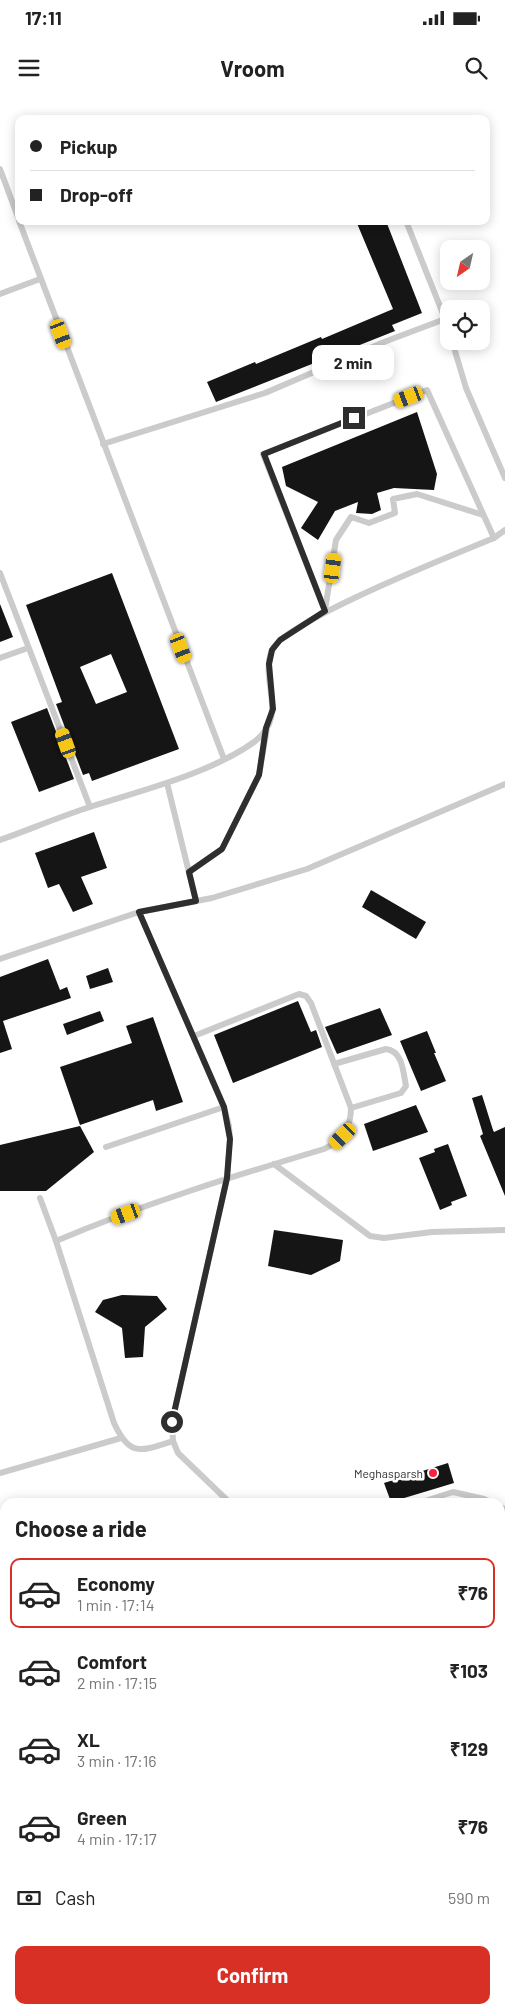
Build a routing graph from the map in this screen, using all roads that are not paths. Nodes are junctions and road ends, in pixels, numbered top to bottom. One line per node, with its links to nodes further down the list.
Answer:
1 (0, 169): 2 (lane)
2 (15, 210)
3 (20, 225): 5 (lane)
4 (408, 225): 7 (lane)
5 (40, 279): 6 (lane); 10 (lane)
6 (0, 294)
7 (440, 304)
8 (440, 321): 10 (lane)
9 (455, 350): 11 (lane)
10 (103, 444): 20 (lane)
11 (505, 478)
12 (483, 515): 14 (lane); 16 (lane); 16 (lane)
13 (505, 530): 14 (lane)
14 (494, 538): 16 (lane)
15 (0, 573): 17 (lane)
16 (325, 611): 19 (lane)
17 (28, 648): 18 (lane); 23 (lane)
18 (0, 658)
19 (266, 728): 20 (lane); 25 (lane)
20 (224, 759): 21 (lane)
21 (167, 783): 23 (lane); 25 (lane)
22 (505, 784): 26 (lane)
23 (90, 807): 24 (lane)
24 (0, 840)
25 (189, 872): 26 (lane)
26 (196, 901): 27 (lane)
27 (139, 912): 28 (lane); 29 (lane)
28 (0, 958)
29 (194, 1036): 30 (lane); 31 (lane)
30 (334, 1064): 32 (lane); 32 (lane)
31 (224, 1107): 33 (lane); 35 (lane)
32 (351, 1108): 34 (lane)
33 (106, 1147)
34 (274, 1164): 35 (lane); 37 (lane)
35 (227, 1178): 38 (lane); 40 (lane)
36 (40, 1198): 38 (lane)
37 (505, 1230)
38 (56, 1242): 39 (lane)
39 (121, 1438): 40 (lane); 41 (lane)
40 (173, 1441): 42 (lane)
41 (0, 1473)
42 (225, 1498)
43 (434, 1498): 44 (lane)
44 (480, 1498)

